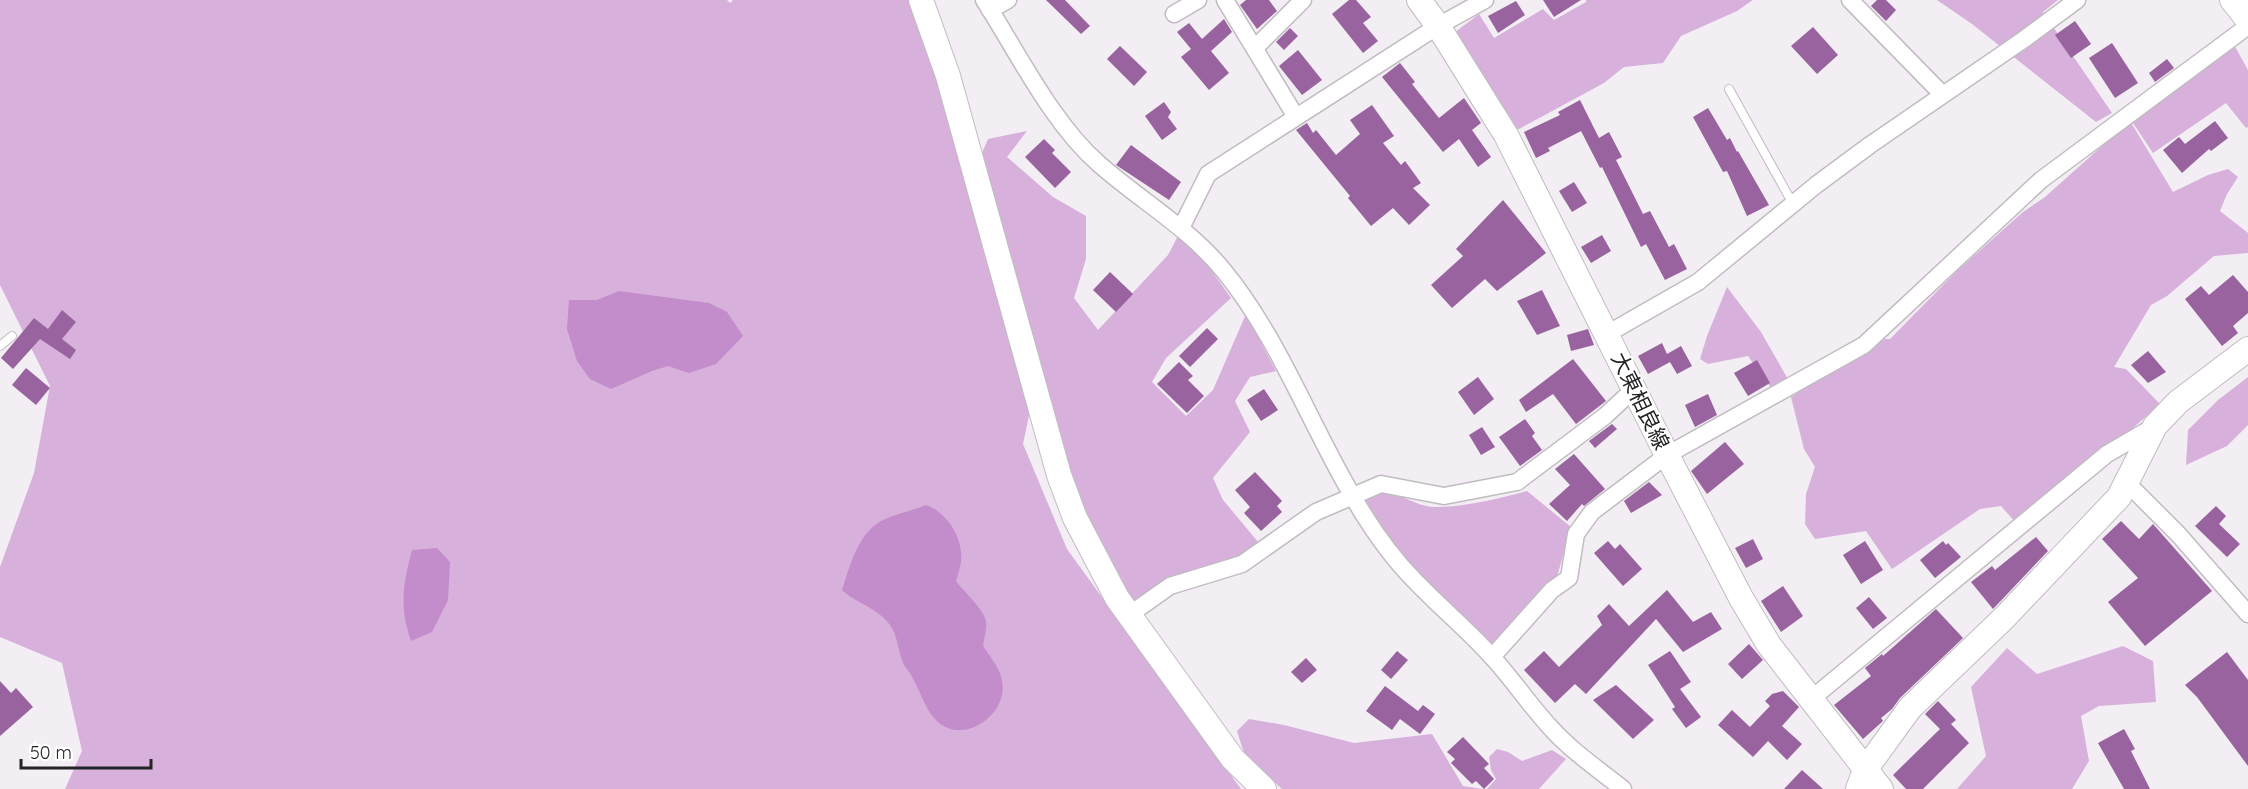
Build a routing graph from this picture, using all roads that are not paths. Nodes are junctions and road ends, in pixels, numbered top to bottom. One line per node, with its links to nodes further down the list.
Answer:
1 (921, 0): 32 (street)
2 (1008, 0): 11 (street)
3 (1198, 0): 12 (street)
4 (1226, 0): 16 (street)
5 (1303, 0): 16 (street)
6 (1419, 0): 14 (street, 大東相良線)
7 (1485, 0): 14 (street)
8 (1850, 0): 18 (street)
9 (2077, 0): 18 (street)
10 (2232, 0): 13 (street)
11 (987, 5): 21 (street)
12 (1174, 14)
13 (2248, 20)
14 (1438, 26): 19 (street); 22 (street, 大東相良線)
15 (2248, 26): 28 (street)
16 (1255, 48): 19 (street)
17 (1729, 89): 20 (lane)
18 (1942, 94): 20 (street)
19 (1296, 117): 21 (street)
20 (1793, 204): 22 (street)
21 (1181, 228): 30 (street)
22 (1607, 334): 26 (street, 大東相良線)
23 (12, 336): 24 (lane)
24 (0, 346)
25 (2248, 349): 27 (street)
26 (1634, 389): 28 (street, 大東相良線); 30 (street)
27 (2156, 426): 29 (street); 34 (street)
28 (1667, 455): 33 (street); 34 (street, 大東相良線)
29 (2126, 482): 31 (street); 35 (street)
30 (1352, 496): 32 (street); 33 (street)
31 (2248, 614)
32 (1129, 615): 36 (street)
33 (1492, 657): 37 (street)
34 (1810, 700): 35 (street, 大東相良線)
35 (1861, 780): 38 (street, 大東相良線)
36 (1264, 789)
37 (1623, 789)
38 (1881, 789)

